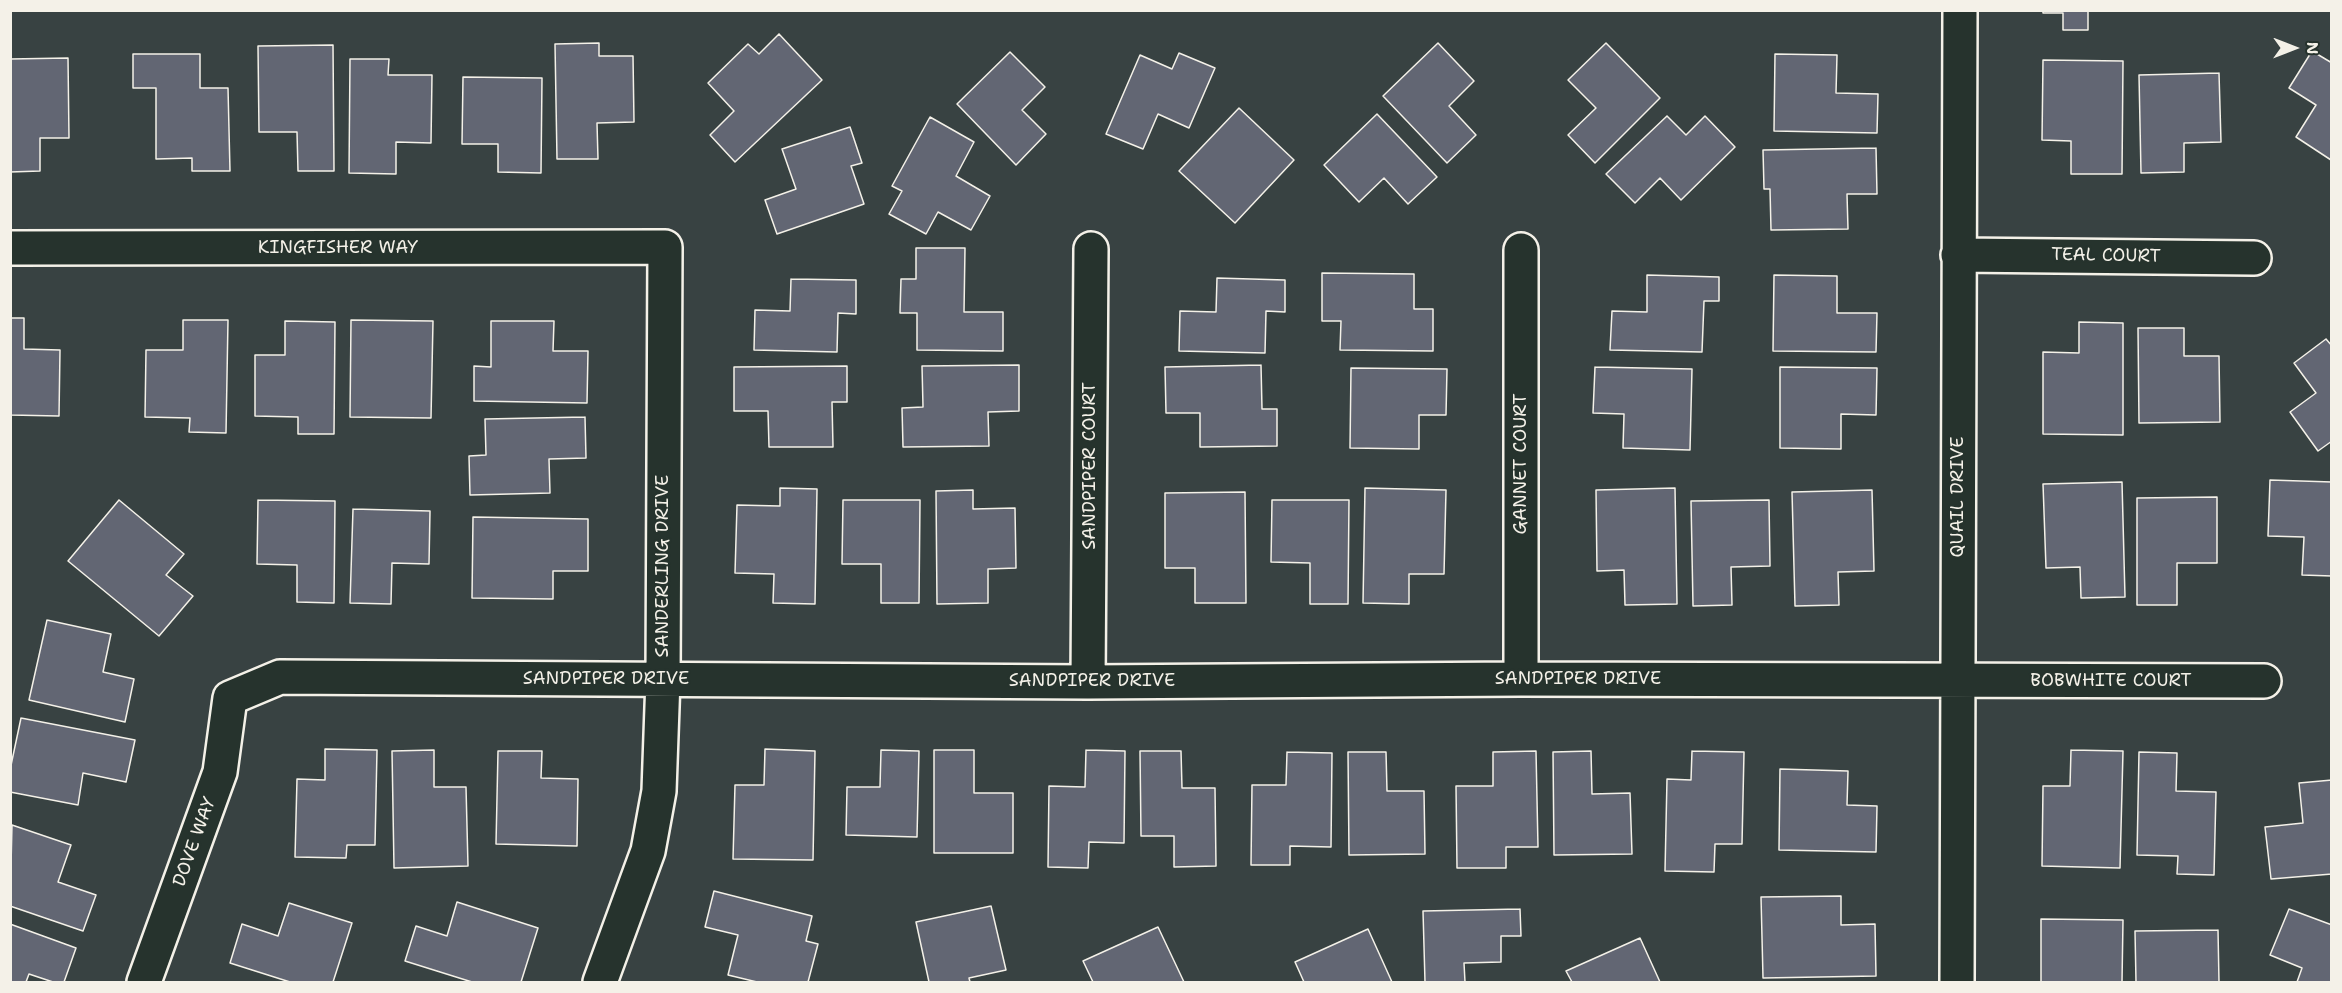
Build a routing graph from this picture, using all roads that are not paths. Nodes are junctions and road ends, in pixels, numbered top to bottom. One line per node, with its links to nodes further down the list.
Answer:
1 (1960, 10): 6 (street, QUAIL DRIVE)
2 (665, 247): 3 (street, KINGFISHER WAY); 8 (street, SANDERLING DRIVE)
3 (10, 248)
4 (1091, 249): 12 (street, SANDPIPER COURT)
5 (1521, 250): 9 (street, GANNET COURT)
6 (1958, 255): 7 (street, TEAL COURT); 10 (street, QUAIL DRIVE)
7 (2254, 258)
8 (663, 679): 12 (street, SANDPIPER DRIVE); 13 (street, SANDPIPER DRIVE); 15 (street, SANDERLING DRIVE)
9 (1521, 679): 10 (street, SANDPIPER DRIVE); 12 (street, SANDPIPER DRIVE)
10 (1958, 680): 11 (street, BOBWHITE COURT); 16 (street, QUAIL DRIVE)
11 (2264, 681)
12 (1088, 682)
13 (230, 698): 14 (street, DOVE WAY)
14 (144, 982)
15 (600, 982)
16 (1957, 982)

